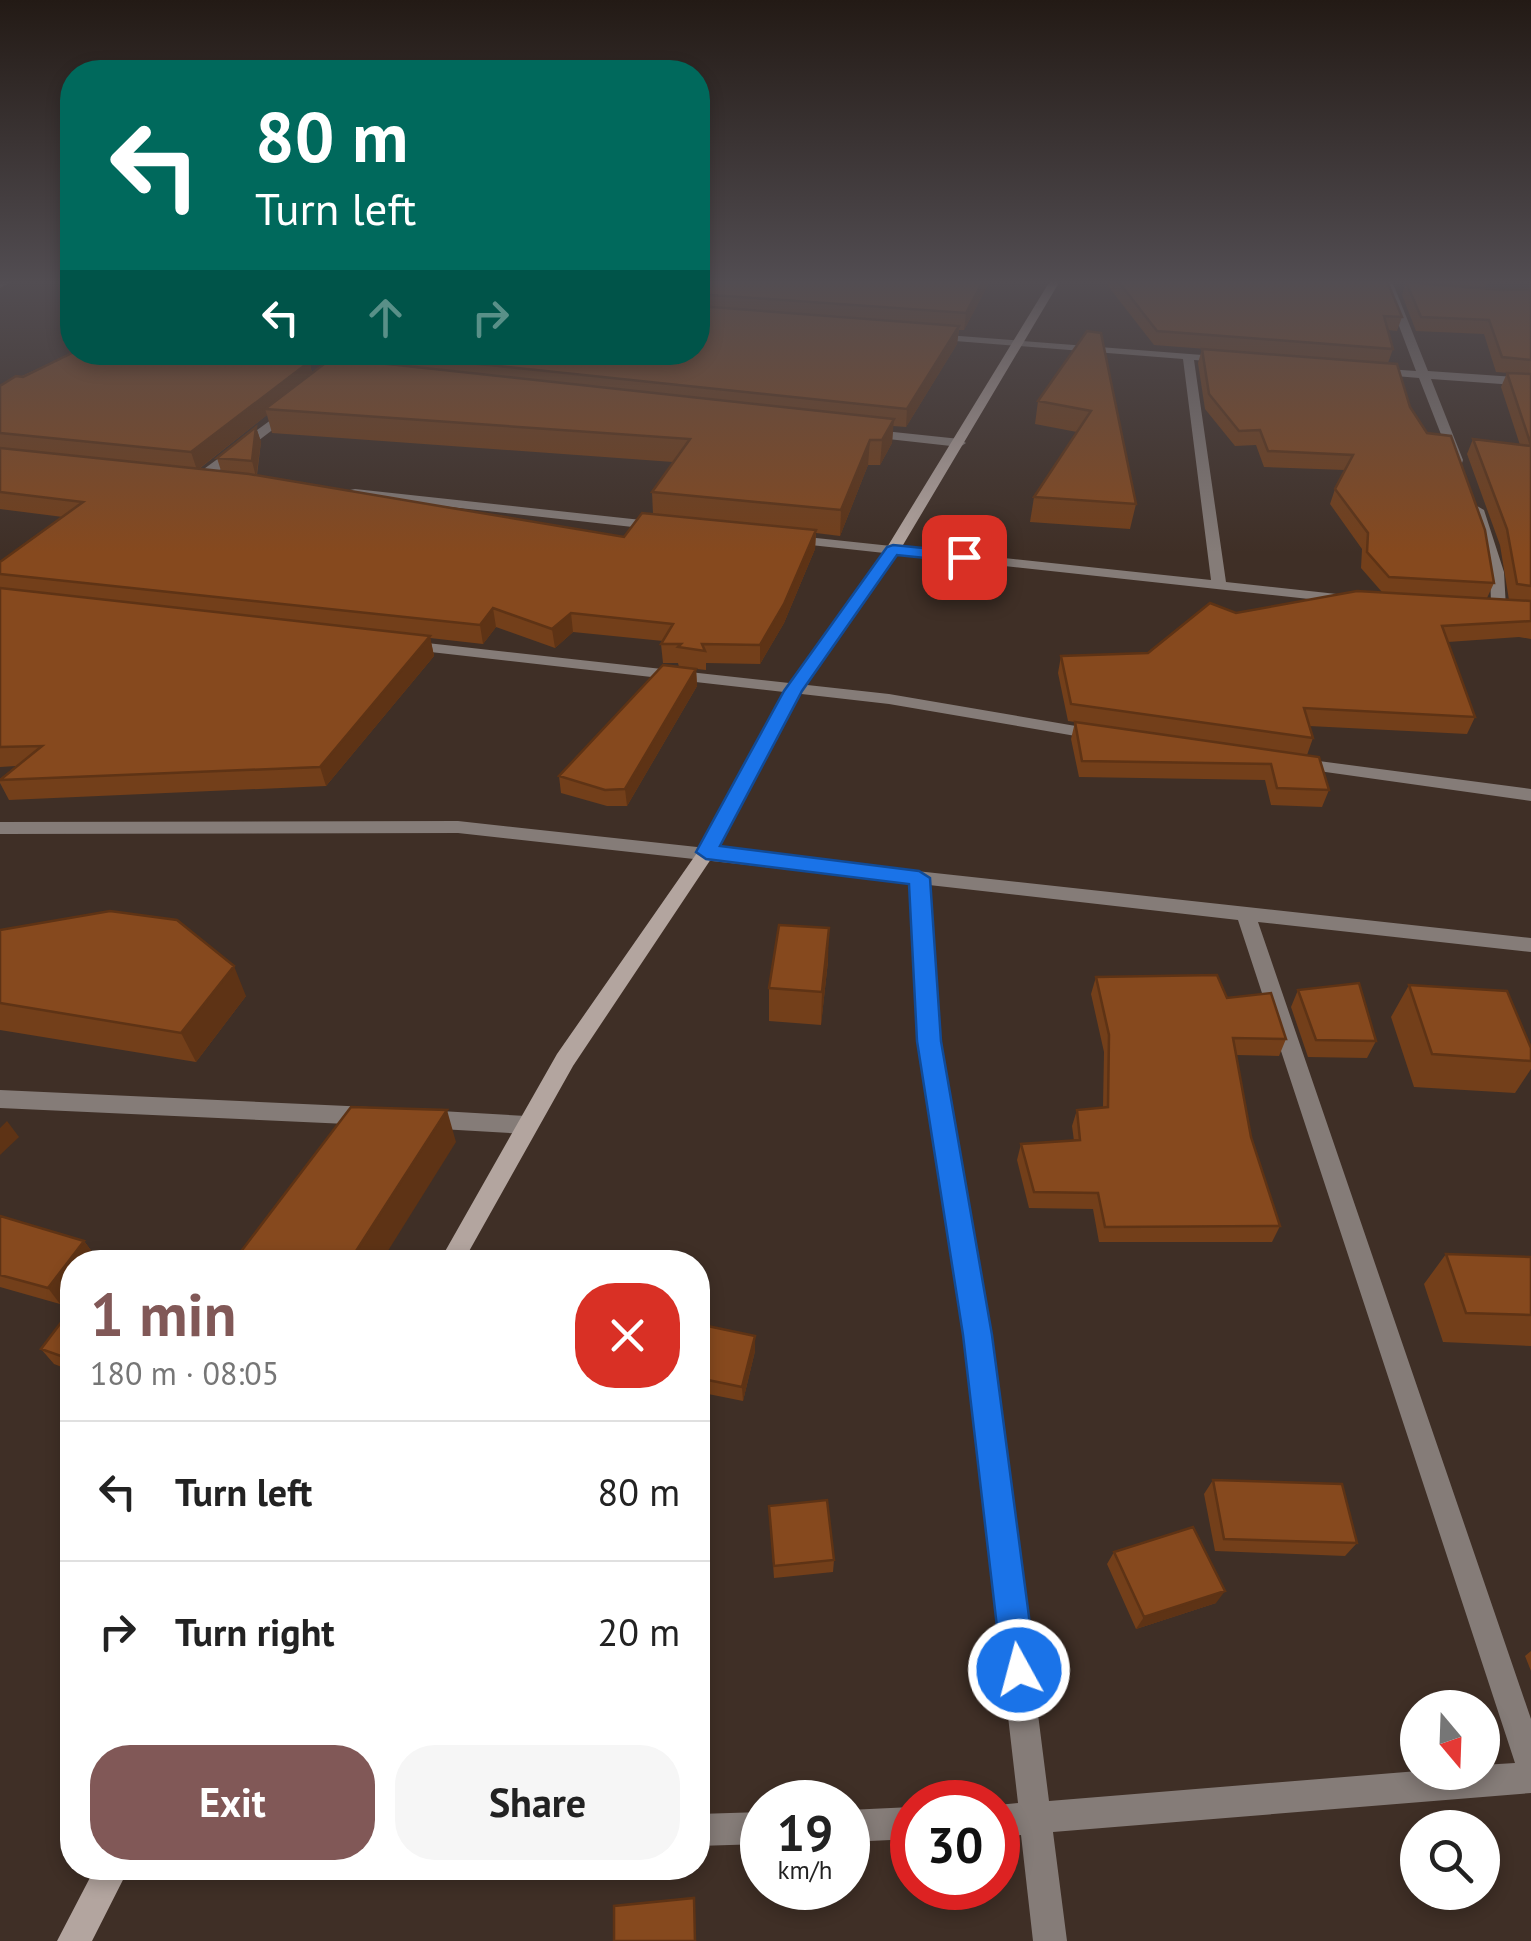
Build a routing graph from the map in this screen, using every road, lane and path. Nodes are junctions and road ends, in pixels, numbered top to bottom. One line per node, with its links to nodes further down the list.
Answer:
1 (1000, 372): 8 (street)
2 (1190, 372): 18 (street)
3 (1388, 372): 4 (street)
4 (1424, 374): 5 (street); 12 (street)
5 (1531, 382)
6 (304, 400): 10 (street)
7 (842, 430): 8 (street)
8 (960, 443): 17 (street)
9 (184, 475): 10 (street)
10 (202, 477): 11 (street)
11 (222, 479)
12 (1465, 479)
13 (340, 492): 15 (street)
14 (1472, 496): 20 (street)
15 (676, 527)
16 (774, 538): 17 (street)
17 (893, 550): 18 (street); 22 (street)
18 (1219, 587): 19 (street)
19 (1358, 600)
20 (1460, 606)
21 (397, 644): 22 (street)
22 (793, 691): 23 (street); 27 (street)
23 (1123, 739)
24 (1278, 760): 25 (street)
25 (1531, 795)
26 (0, 828): 27 (street)
27 (706, 852): 28 (street); 32 (street)
28 (919, 878): 29 (street); 37 (street)
29 (1246, 914): 30 (street); 34 (street)
30 (1531, 945)
31 (0, 1099): 32 (street)
32 (526, 1125): 33 (street)
33 (458, 1250)
34 (1531, 1765)
35 (1531, 1777): 37 (street)
36 (1020, 1820): 37 (street)
37 (1037, 1820): 42 (street)
38 (740, 1829): 39 (street)
39 (710, 1830)
40 (107, 1880): 41 (street)
41 (74, 1941)
42 (1050, 1941)

